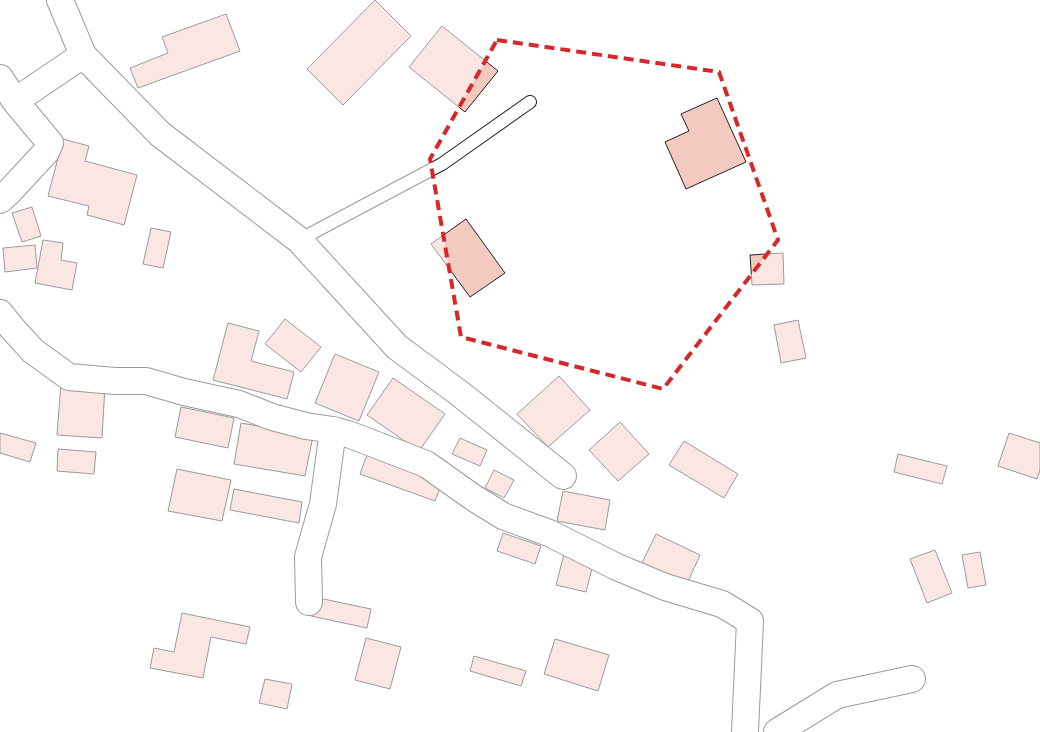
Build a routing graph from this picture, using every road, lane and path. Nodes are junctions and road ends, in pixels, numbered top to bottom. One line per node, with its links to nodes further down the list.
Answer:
1 (60, 0): 2 (street)
2 (83, 55): 4 (street); 7 (street)
3 (0, 78): 4 (street)
4 (15, 101): 6 (street)
5 (530, 102): 7 (lane)
6 (0, 200)
7 (299, 240): 10 (street)
8 (0, 313): 9 (street)
9 (333, 430): 11 (street); 13 (street)
10 (563, 476)
11 (309, 602)
12 (912, 679): 14 (street)
13 (744, 732)
14 (777, 732)

